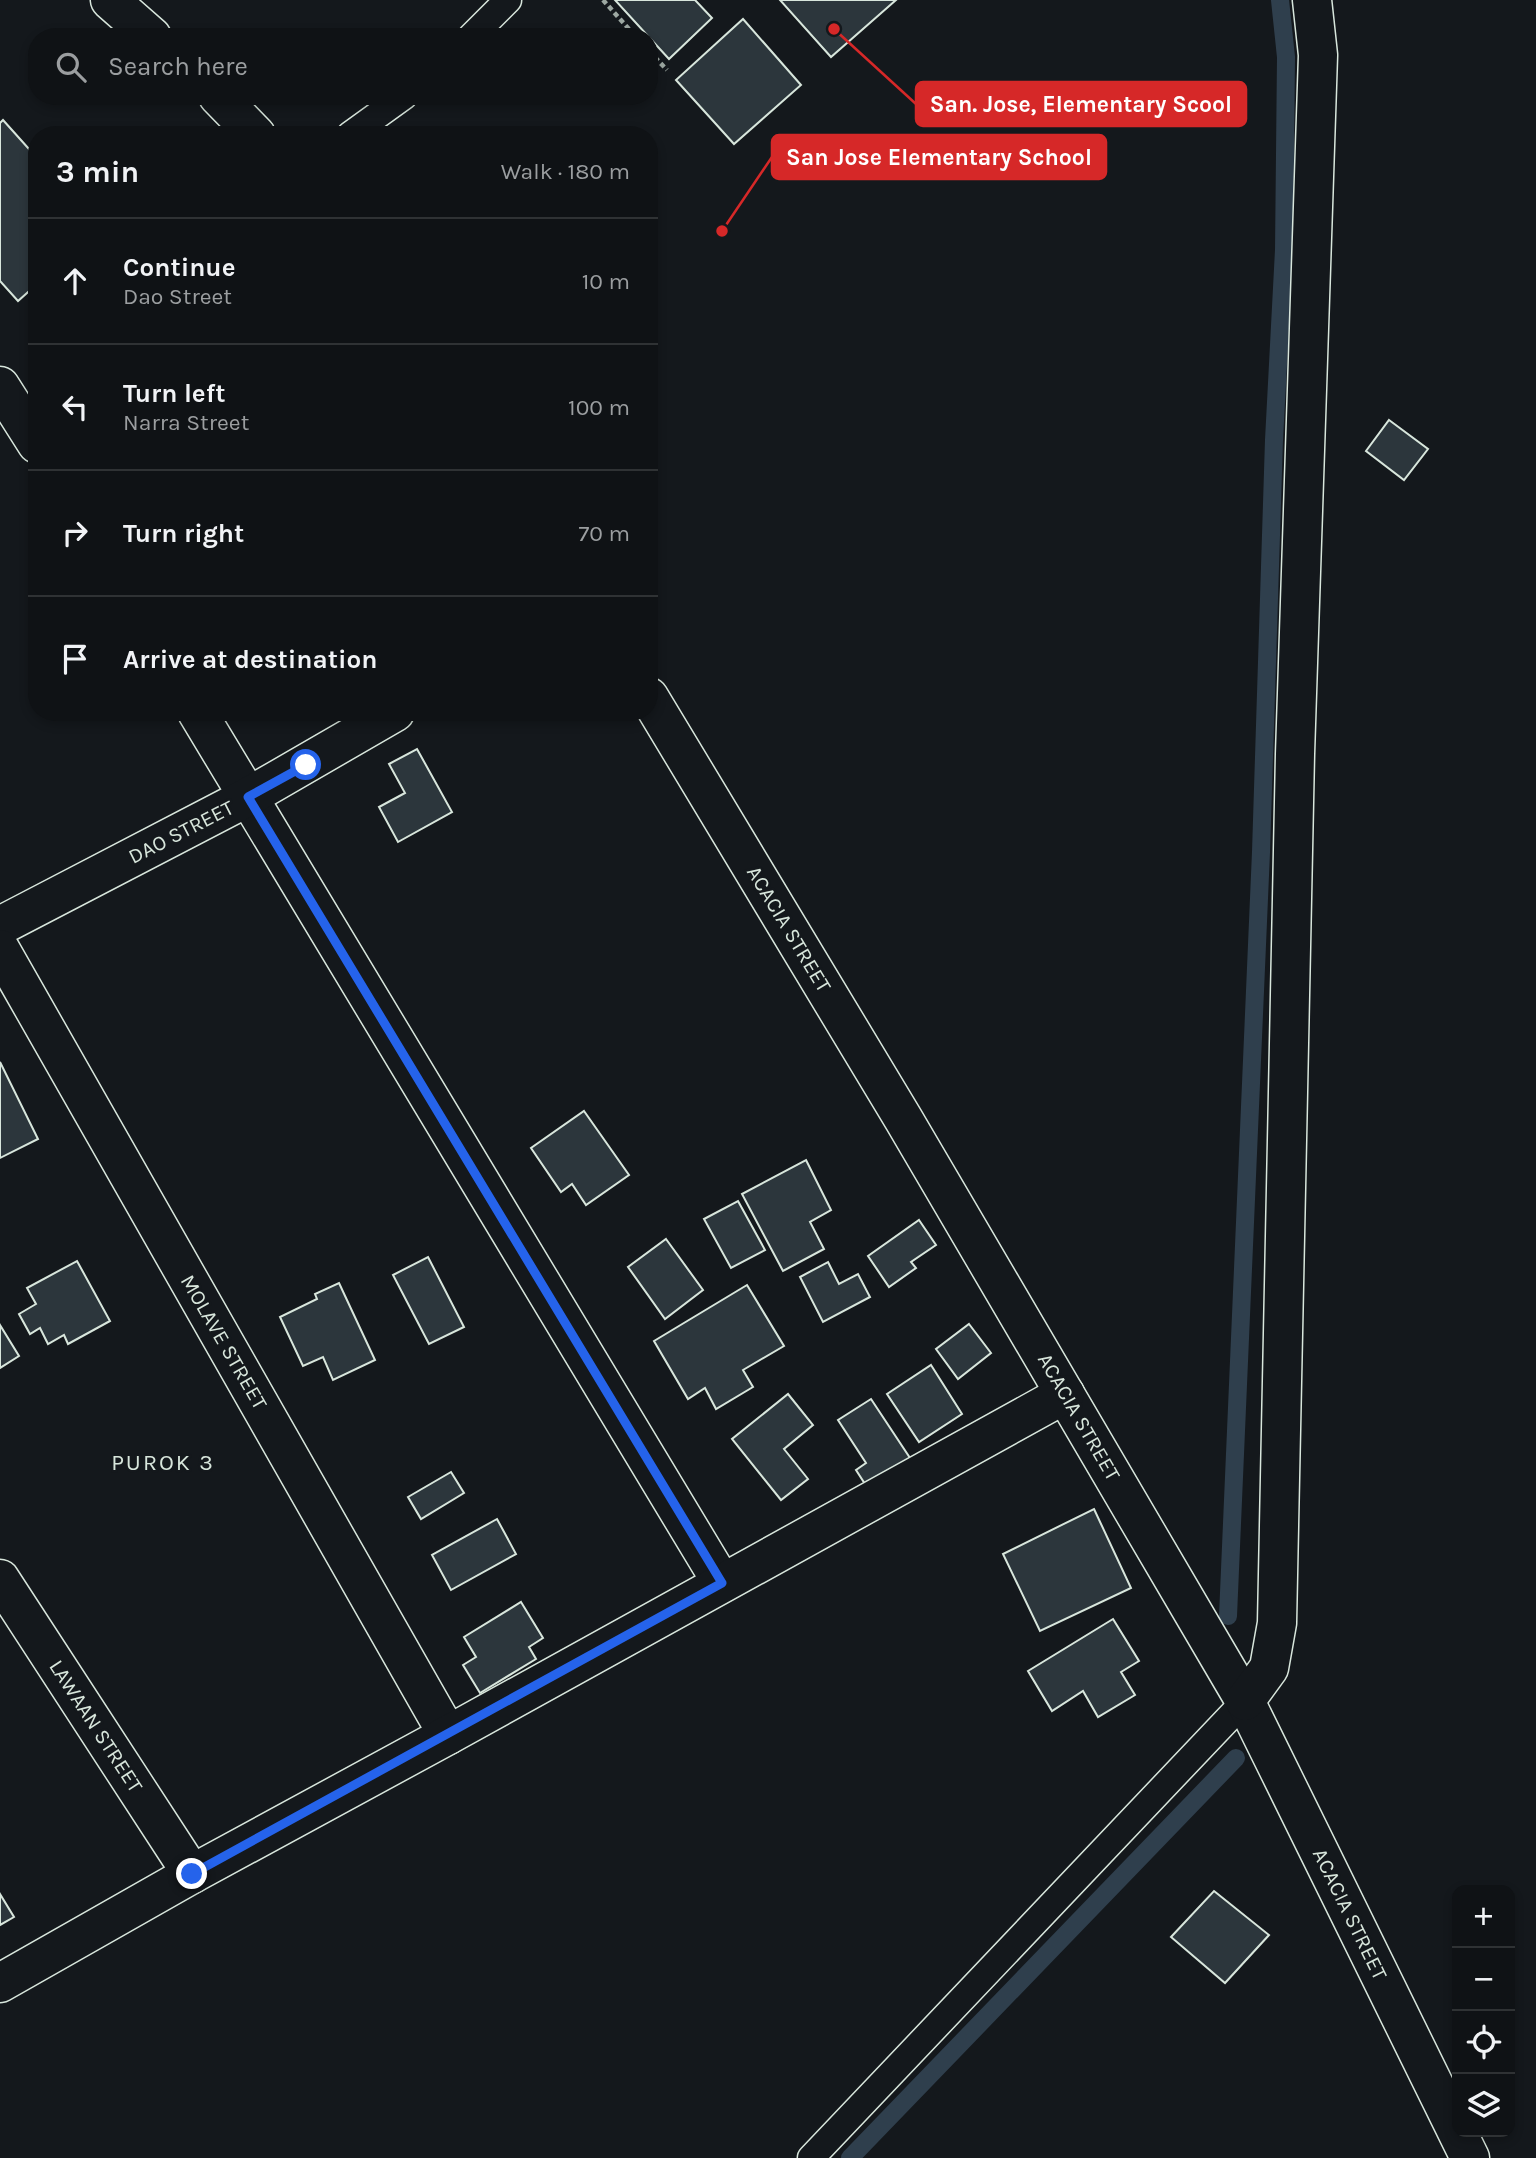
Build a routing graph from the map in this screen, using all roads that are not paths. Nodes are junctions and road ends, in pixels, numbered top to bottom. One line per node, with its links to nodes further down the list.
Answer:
1 (110, 0): 4 (street)
2 (508, 0): 5 (lane)
3 (1312, 0): 21 (street)
4 (142, 28)
5 (480, 28)
6 (227, 105): 8 (street)
7 (392, 105): 9 (lane)
8 (247, 126)
9 (362, 126)
10 (0, 386): 11 (street)
11 (28, 429)
12 (658, 711): 18 (street, ACACIA STREET)
13 (202, 721): 15 (street)
14 (379, 721): 15 (street, DAO STREET)
15 (248, 797): 16 (street, DAO STREET); 20 (street)
16 (0, 926)
17 (0, 950): 22 (street, MOLAVE STREET)
18 (1065, 1394): 20 (street); 21 (street, ACACIA STREET)
19 (0, 1578): 23 (street, LAWAAN STREET)
20 (722, 1583): 22 (street)
21 (1245, 1701): 25 (lane); 26 (street, ACACIA STREET)
22 (448, 1735): 23 (street)
23 (192, 1874): 24 (street)
24 (0, 1983)
25 (811, 2158)
26 (1470, 2158)

